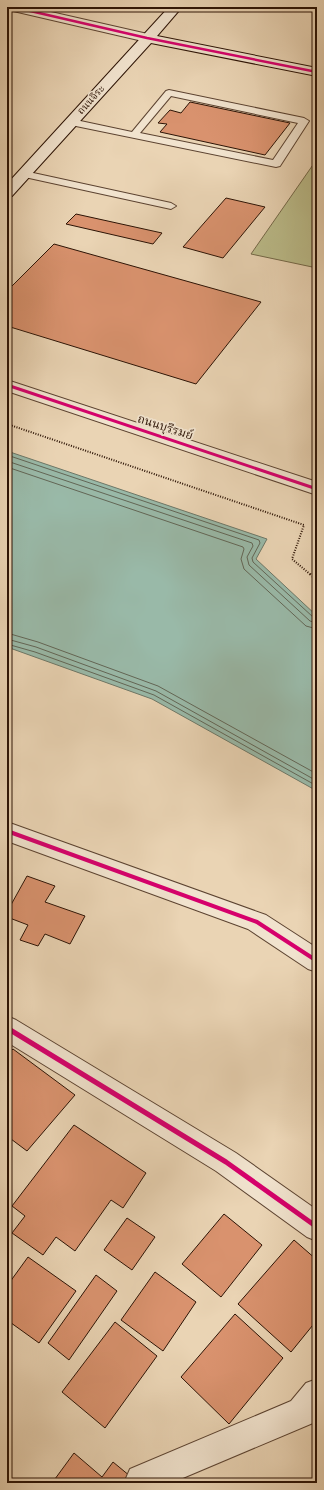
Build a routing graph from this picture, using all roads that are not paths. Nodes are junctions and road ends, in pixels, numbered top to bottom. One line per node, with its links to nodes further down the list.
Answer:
1 (13, 7): 3 (street)
2 (176, 7): 3 (street, ถนนจิระ)
3 (147, 38): 4 (street); 5 (street, ถนนจิระ)
4 (317, 72)
5 (71, 122): 6 (lane); 7 (street, ถนนจิระ)
6 (134, 135): 6 (lane)
7 (24, 174): 8 (street, ถนนจิระ); 9 (lane)
8 (7, 193)
9 (171, 206)
10 (7, 385): 11 (street, ถนนบุรีรมย์)
11 (317, 489)
12 (7, 831): 13 (street)
13 (317, 961)
14 (7, 1028): 15 (street)
15 (317, 1227)
16 (317, 1394): 17 (street)
17 (140, 1483)

